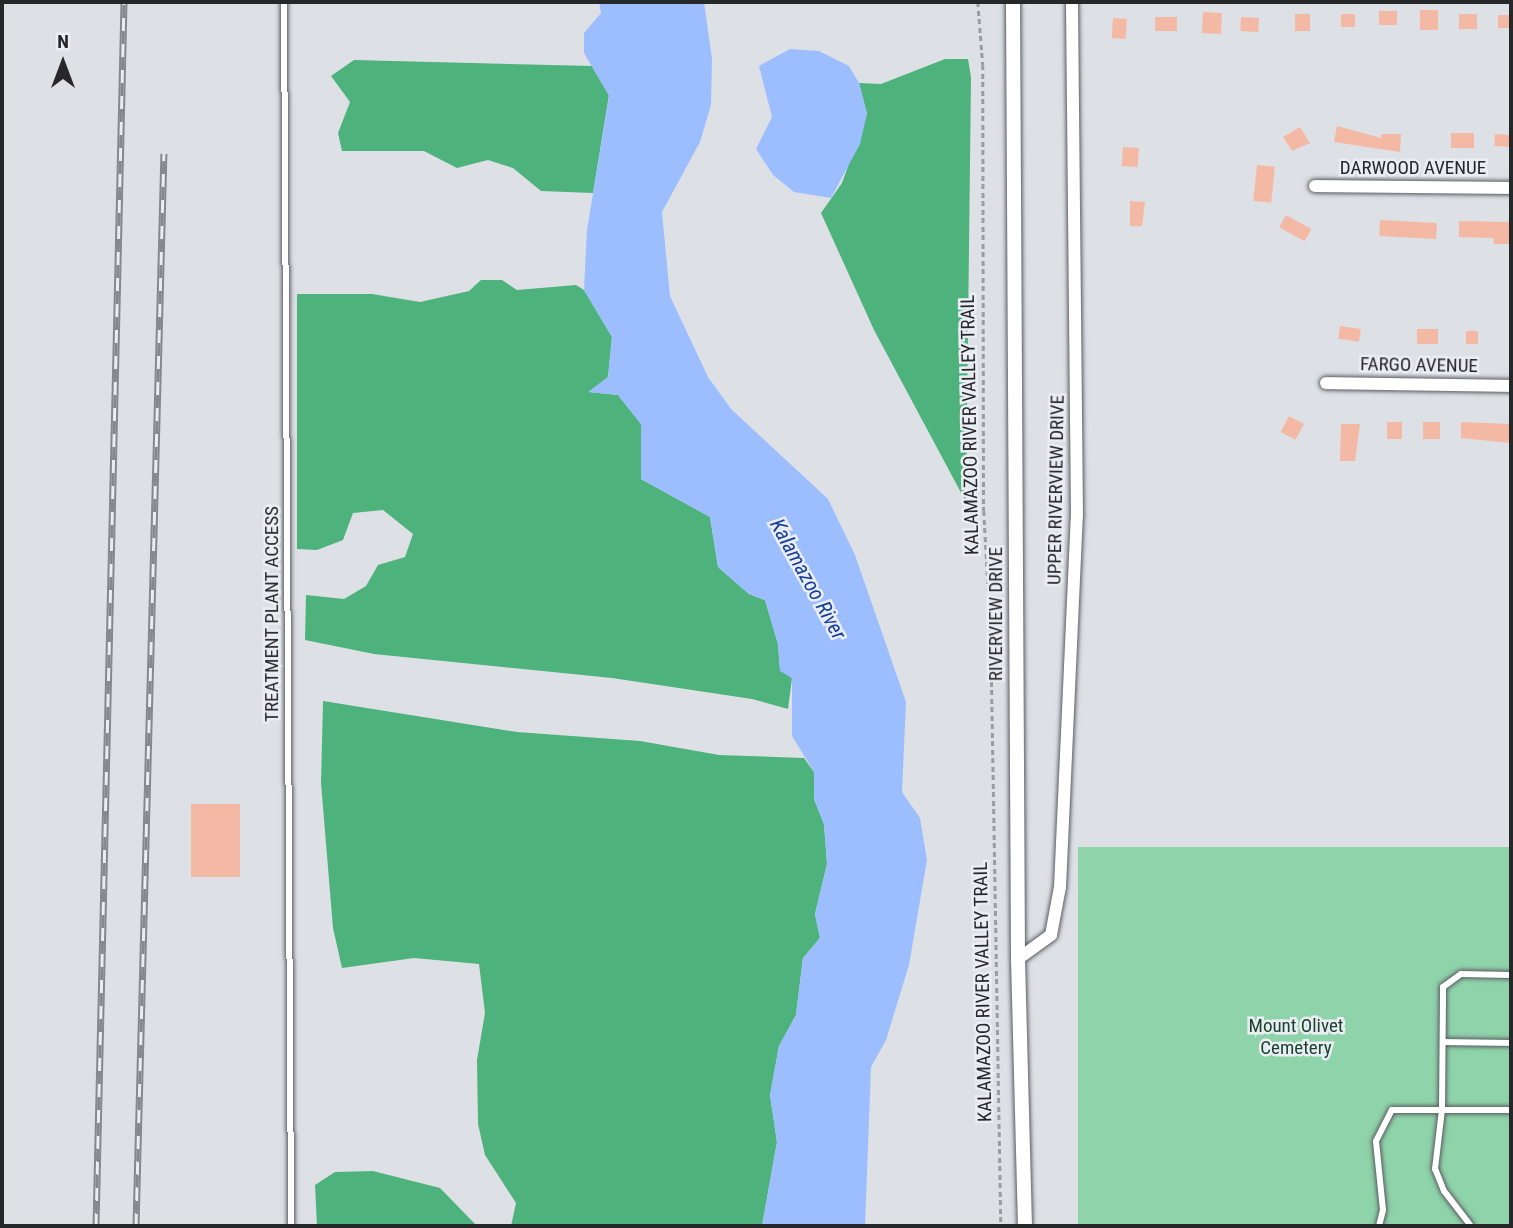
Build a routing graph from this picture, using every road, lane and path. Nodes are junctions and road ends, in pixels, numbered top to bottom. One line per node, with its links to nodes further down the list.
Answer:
1 (284, 2): 15 (lane, TREATMENT PLANT ACCESS)
2 (978, 2): 16 (path, KALAMAZOO RIVER VALLEY TRAIL)
3 (1013, 2): 9 (street, RIVERVIEW DRIVE)
4 (1072, 2): 9 (street, UPPER RIVERVIEW DRIVE)
5 (1315, 186): 6 (street, DARWOOD AVENUE)
6 (1511, 188)
7 (1326, 383): 8 (street, FARGO AVENUE)
8 (1511, 386)
9 (1018, 959): 17 (street, RIVERVIEW DRIVE)
10 (1511, 975): 11 (lane)
11 (1443, 1042): 12 (lane); 13 (lane)
12 (1511, 1043)
13 (1442, 1109): 14 (lane); 18 (lane); 19 (lane)
14 (1511, 1110)
15 (290, 1226)
16 (1001, 1226)
17 (1025, 1226)
18 (1379, 1226)
19 (1471, 1226)

